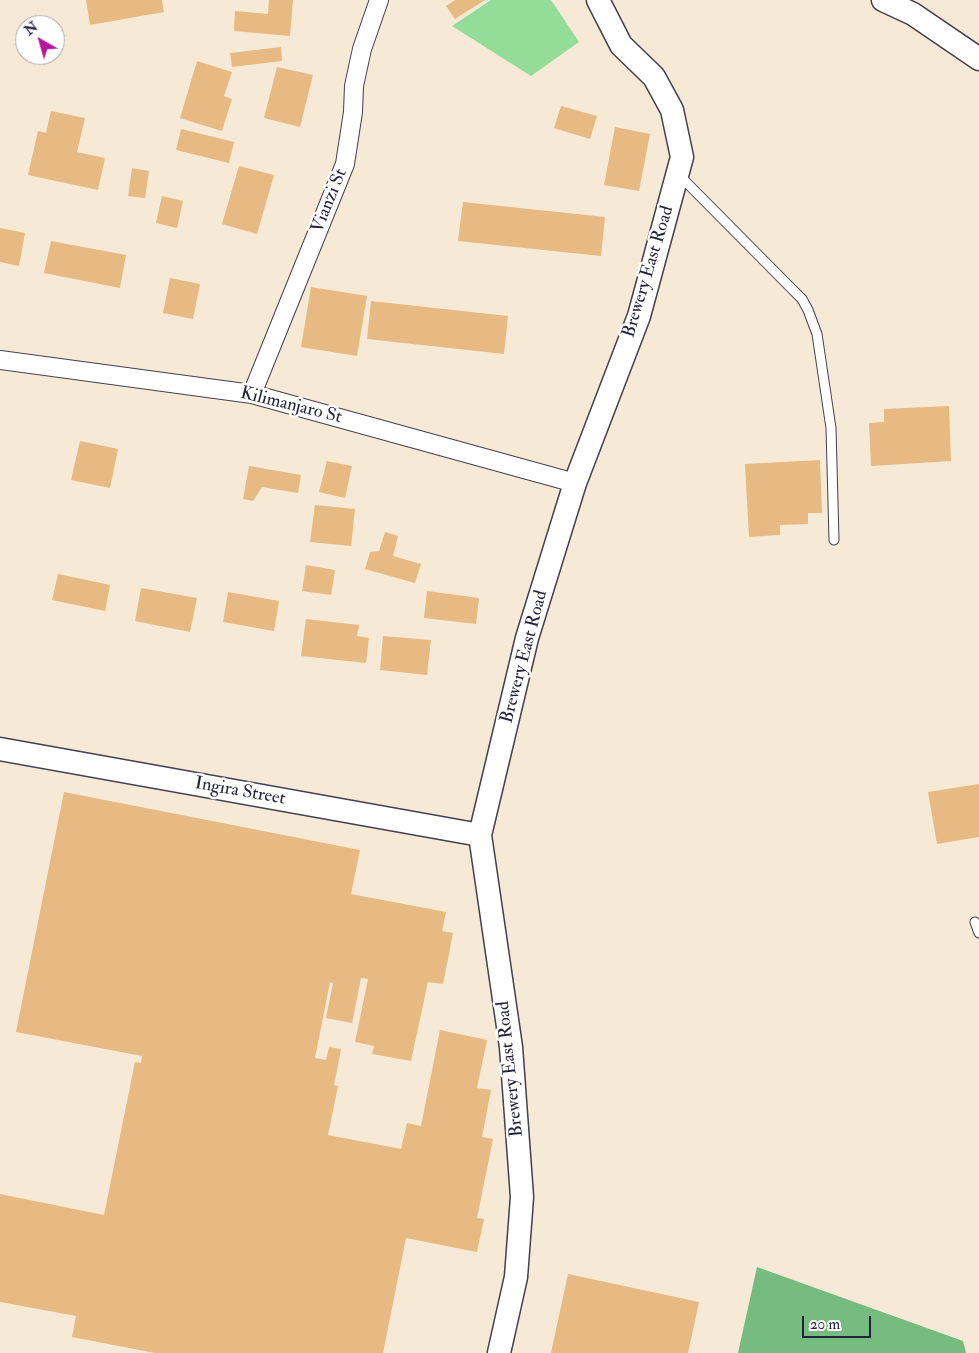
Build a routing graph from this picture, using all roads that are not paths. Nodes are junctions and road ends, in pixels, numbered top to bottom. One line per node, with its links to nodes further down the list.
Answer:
1 (379, 0): 7 (street, Vianzi St)
2 (598, 0): 5 (street, Brewery East Road)
3 (883, 0): 4 (street)
4 (979, 59)
5 (678, 174): 8 (street, Brewery East Road); 9 (lane)
6 (0, 360): 7 (street, Kilimanjaro St)
7 (252, 394): 8 (street, Kilimanjaro St)
8 (575, 483): 11 (street, Brewery East Road)
9 (834, 540)
10 (0, 749): 11 (street, Ingira Street)
11 (480, 835): 14 (street, Brewery East Road)
12 (975, 922): 13 (lane)
13 (979, 932)
14 (499, 1353)

